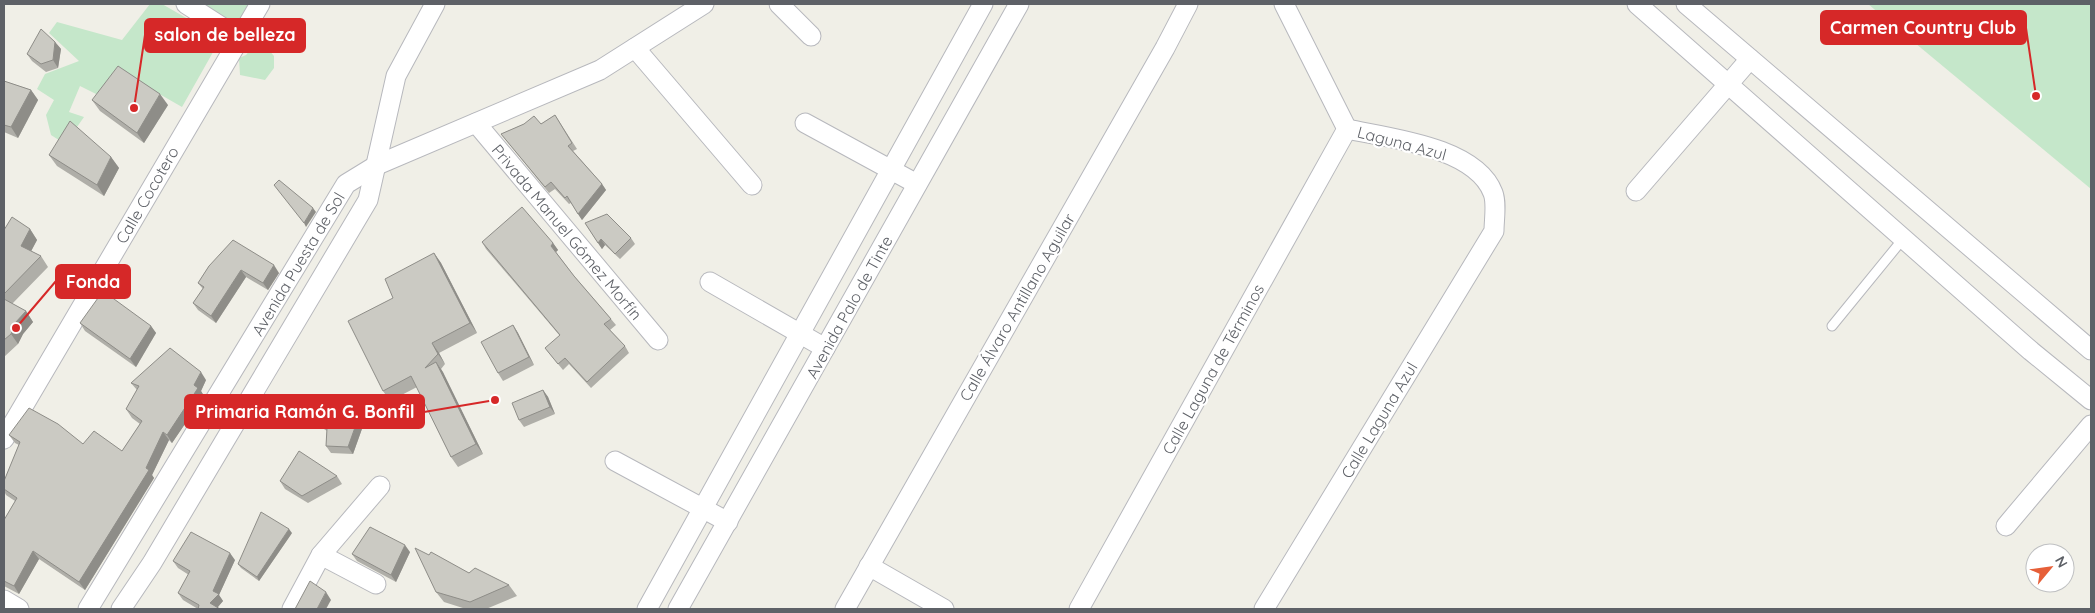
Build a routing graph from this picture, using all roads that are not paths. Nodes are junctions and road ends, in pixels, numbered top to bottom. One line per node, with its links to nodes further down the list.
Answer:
1 (186, 4): 14 (street)
2 (260, 4): 14 (street, Calle Cocotero)
3 (435, 4): 21 (street)
4 (704, 4): 15 (street)
5 (779, 4): 13 (street)
6 (983, 4): 22 (street, Avenida Palo de Tinte)
7 (994, 4): 12 (street)
8 (1188, 4): 49 (street, Calle Álvaro Antillano Aguilar)
9 (1284, 4): 20 (street)
10 (1637, 4): 17 (street)
11 (1686, 4): 16 (street)
12 (1016, 9): 23 (street, Avenida Palo de Tinte)
13 (811, 36)
14 (239, 38): 39 (street, Calle Cocotero)
15 (635, 48): 18 (street); 24 (street)
16 (1750, 59): 17 (street); 35 (street)
17 (1728, 84): 25 (street); 27 (street)
18 (476, 123): 21 (street); 33 (street, Privada Manuel Gómez Morfín)
19 (805, 123): 22 (street)
20 (1347, 128): 26 (street, Laguna Azul); 60 (street, Calle Laguna de Términos)
21 (377, 165): 29 (street, Avenida Puesta de Sol); 30 (street, Avenida Puesta de Sol)
22 (890, 170): 23 (street); 32 (street, Avenida Palo de Tinte)
23 (917, 184): 34 (street, Avenida Palo de Tinte)
24 (752, 185)
25 (1636, 191)
26 (1494, 231): 61 (street, Calle Laguna Azul)
27 (1903, 238): 31 (lane); 36 (street)
28 (710, 282): 32 (street)
29 (286, 284): 30 (street); 38 (street, Avenida Puesta de Sol)
30 (309, 299): 40 (street, Avenida Puesta de Sol)
31 (1832, 326)
32 (799, 335): 34 (street); 43 (street, Avenida Palo de Tinte)
33 (658, 340)
34 (825, 348): 44 (street, Avenida Palo de Tinte)
35 (2091, 350)
36 (2091, 400)
37 (2091, 425): 45 (street)
38 (200, 427): 40 (street); 46 (street, Avenida Puesta de Sol)
39 (4, 440)
40 (225, 440): 48 (street, Avenida Puesta de Sol)
41 (615, 461): 43 (street)
42 (380, 486): 47 (street)
43 (702, 509): 44 (street); 56 (street, Avenida Palo de Tinte)
44 (728, 522): 57 (street, Avenida Palo de Tinte)
45 (2006, 526)
46 (126, 547): 48 (street); 54 (street, Avenida Puesta de Sol)
47 (321, 555): 50 (street); 55 (street)
48 (152, 563): 52 (street, Avenida Puesta de Sol)
49 (869, 566): 58 (street, Calle Álvaro Antillano Aguilar); 59 (street)
50 (376, 584)
51 (4, 600): 53 (street)
52 (127, 607)
53 (19, 609)
54 (88, 609)
55 (292, 609)
56 (646, 609)
57 (678, 609)
58 (844, 609)
59 (944, 609)
60 (1079, 609)
61 (1264, 609)

